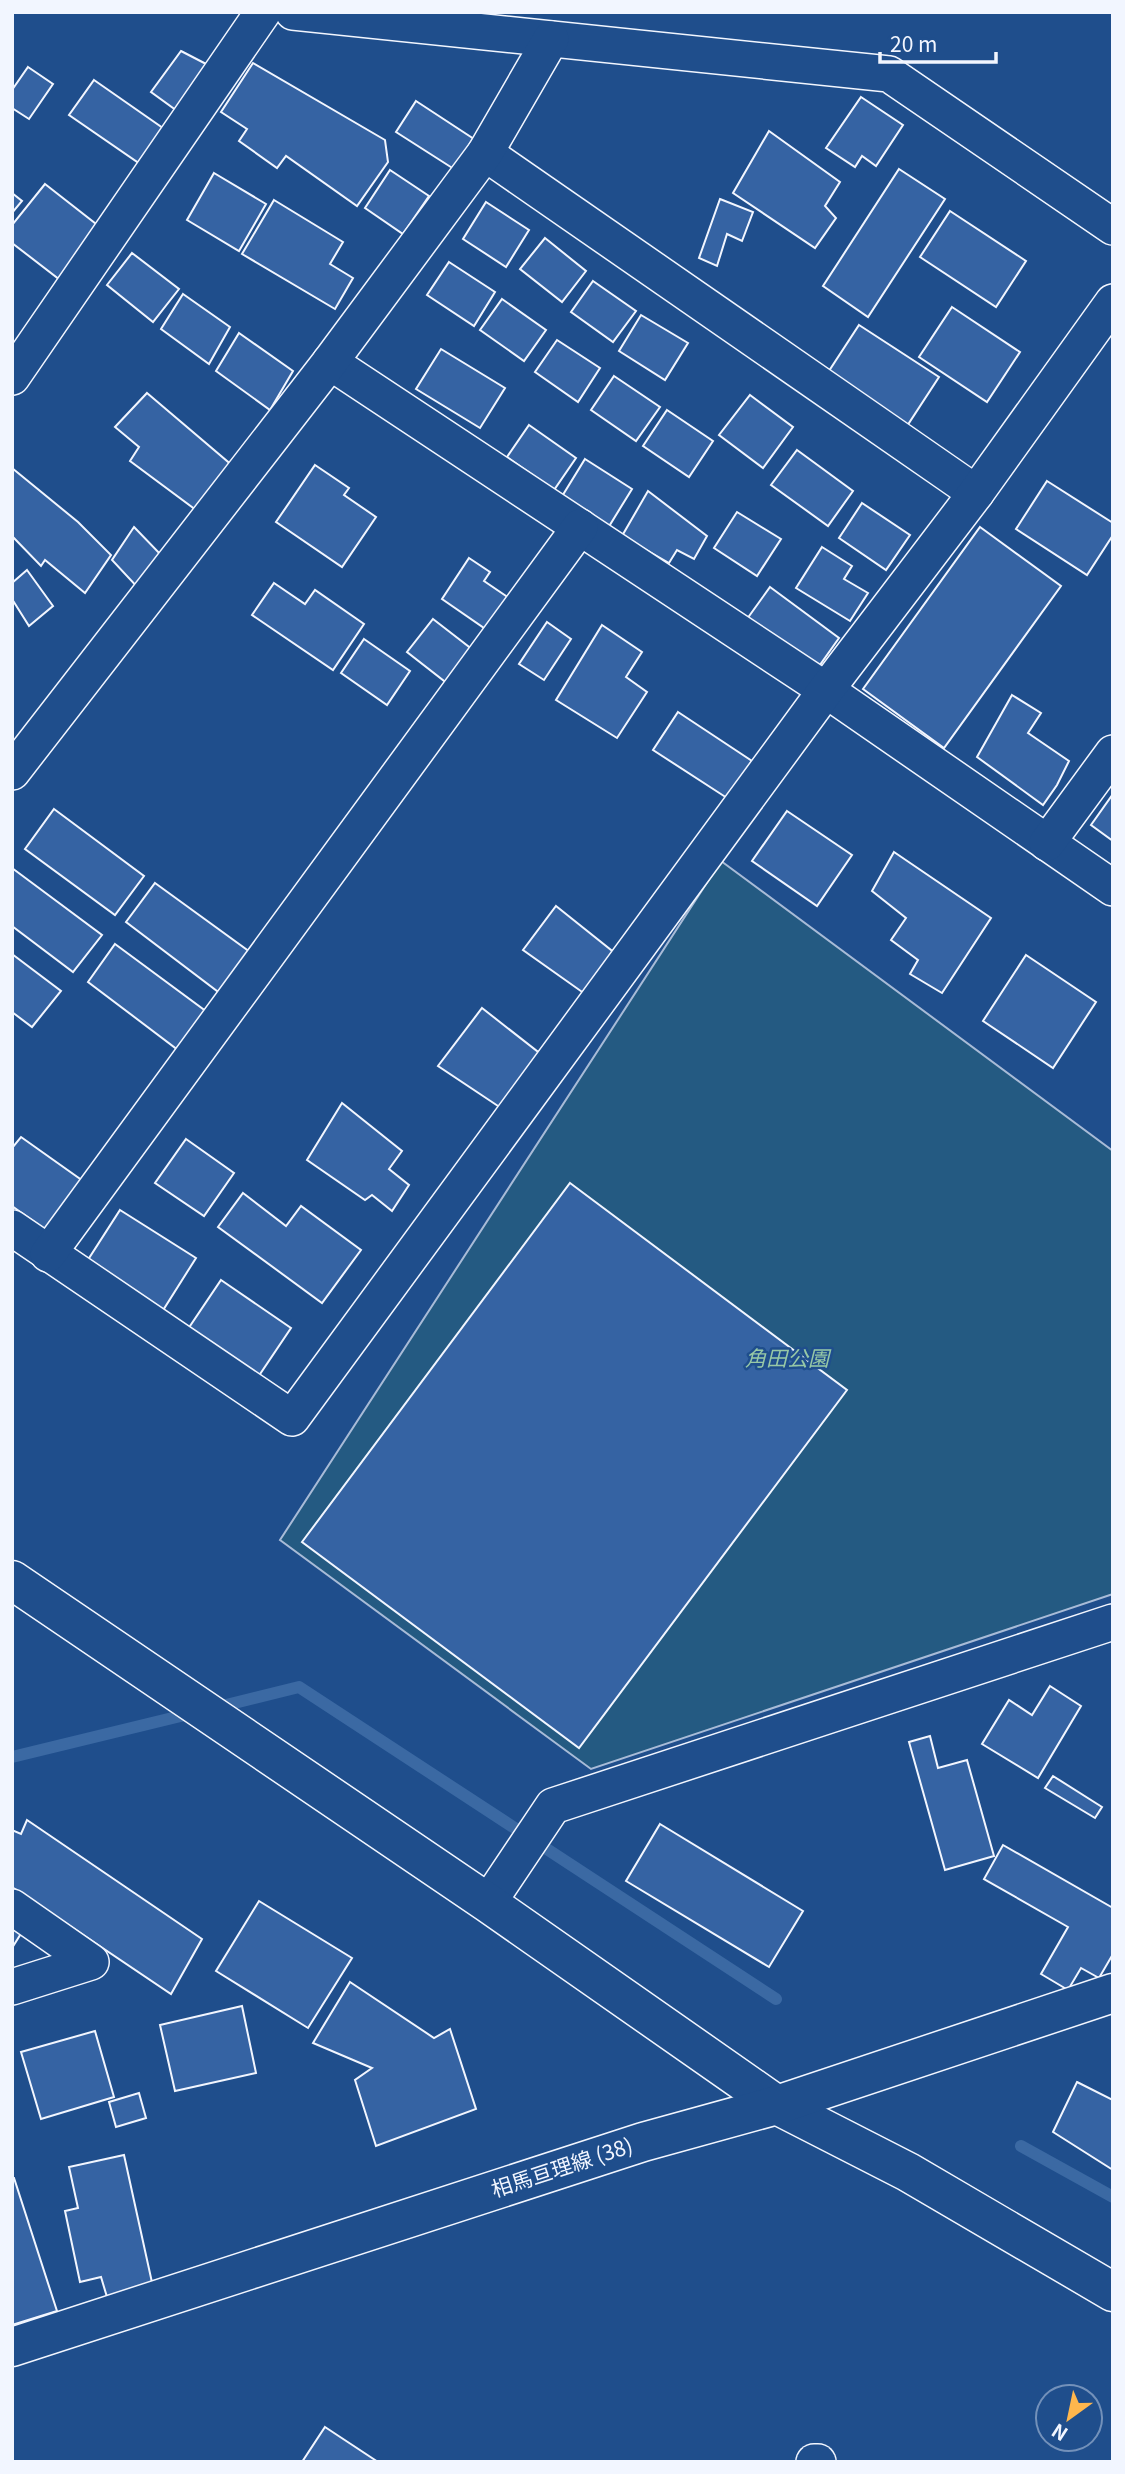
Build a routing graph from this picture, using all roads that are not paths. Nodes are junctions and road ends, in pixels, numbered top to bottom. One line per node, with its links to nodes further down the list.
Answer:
1 (263, 12): 9 (street)
2 (293, 12): 3 (street)
3 (457, 22): 4 (street)
4 (551, 39): 5 (street); 6 (street)
5 (485, 153): 8 (street); 10 (street)
6 (1113, 227)
7 (1113, 302): 10 (street)
8 (330, 362): 11 (street); 14 (street)
9 (12, 377)
10 (976, 493): 12 (street)
11 (580, 527): 12 (street); 18 (street)
12 (826, 690): 15 (street); 18 (street)
13 (1113, 753): 15 (street)
14 (12, 772)
15 (1047, 843): 16 (street)
16 (1113, 888)
17 (12, 1228): 18 (street)
18 (48, 1254)
19 (12, 1580): 21 (street)
20 (1113, 1622): 21 (street)
21 (488, 1903): 25 (street)
22 (12, 1907): 23 (street)
23 (12, 1987)
24 (1113, 1993): 25 (street, 相馬亘理線 (38))
25 (777, 2105): 26 (street); 27 (street, 相馬亘理線 (38))
26 (1113, 2292)
27 (12, 2347)

